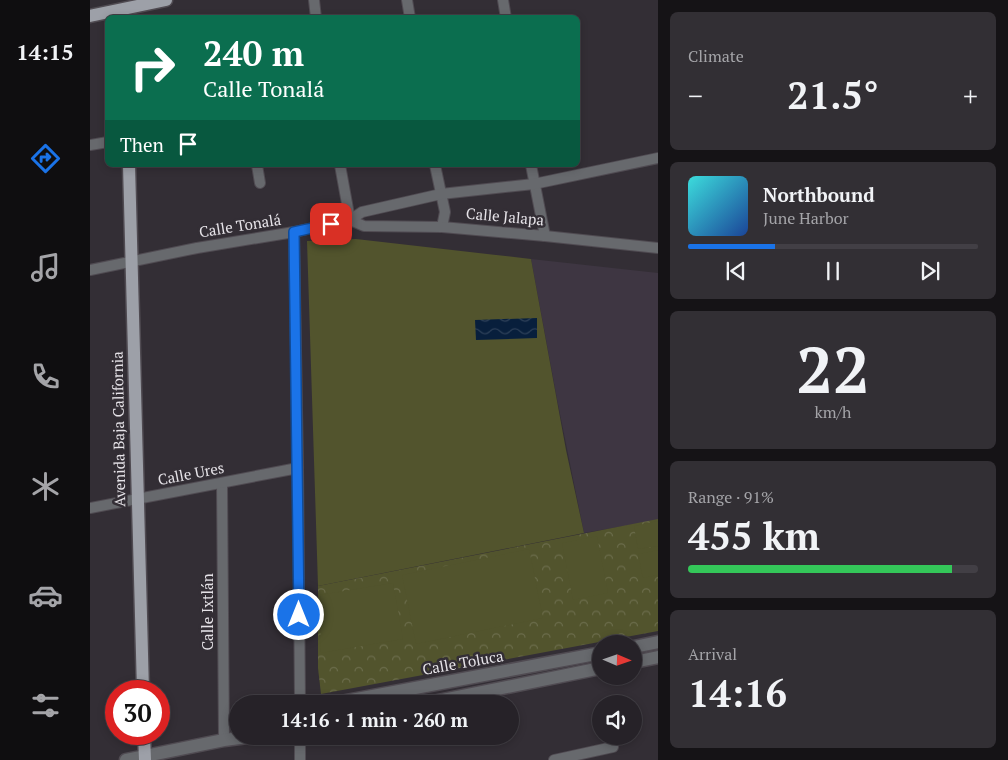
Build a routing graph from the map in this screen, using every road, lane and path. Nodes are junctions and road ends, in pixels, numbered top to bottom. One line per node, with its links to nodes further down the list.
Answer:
1 (166, 0): 5 (main road)
2 (314, 0): 6 (street)
3 (407, 0): 7 (street)
4 (504, 0): 8 (street)
5 (125, 9): 9 (main road)
6 (316, 15)
7 (410, 15)
8 (506, 15)
9 (90, 16)
10 (105, 142): 11 (street)
11 (90, 145)
12 (658, 158): 19 (street, Calle Tonalá)
13 (128, 167): 26 (main road, Avenida Baja California)
14 (257, 167): 18 (street)
15 (340, 167): 21 (street)
16 (436, 167): 20 (street)
17 (531, 167): 19 (street)
18 (260, 183)
19 (534, 184): 20 (street, Calle Tonalá); 24 (street)
20 (441, 194): 21 (street, Calle Tonalá); 22 (street)
21 (350, 220): 22 (street, Calle Jalapa); 23 (street, Calle Tonalá)
22 (442, 227): 24 (street, Calle Jalapa)
23 (294, 232): 26 (street, Calle Tonalá); 28 (street)
24 (544, 236): 25 (street, Calle Jalapa)
25 (658, 248)
26 (131, 261): 27 (street, Calle Tonalá); 30 (main road, Avenida Baja California)
27 (90, 270)
28 (298, 468): 29 (street, Calle Ures); 39 (street)
29 (222, 483): 30 (street, Calle Ures); 43 (street, Calle Ixtlán)
30 (137, 499): 31 (street, Calle Ures); 38 (main road, Avenida Baja California)
31 (90, 508)
32 (658, 642): 33 (street)
33 (642, 645)
34 (592, 655): 40 (street, Calle Toluca)
35 (658, 657): 36 (street)
36 (642, 660)
37 (592, 670): 41 (street, Calle Toluca)
38 (143, 680)
39 (300, 695)
40 (378, 695)
41 (468, 695)
42 (229, 739): 43 (street)
43 (224, 740): 47 (street)
44 (144, 745): 47 (main road)
45 (300, 745): 49 (street)
46 (613, 747): 50 (street)
47 (145, 758): 48 (street)
48 (126, 760)
49 (300, 760)
50 (554, 760)

